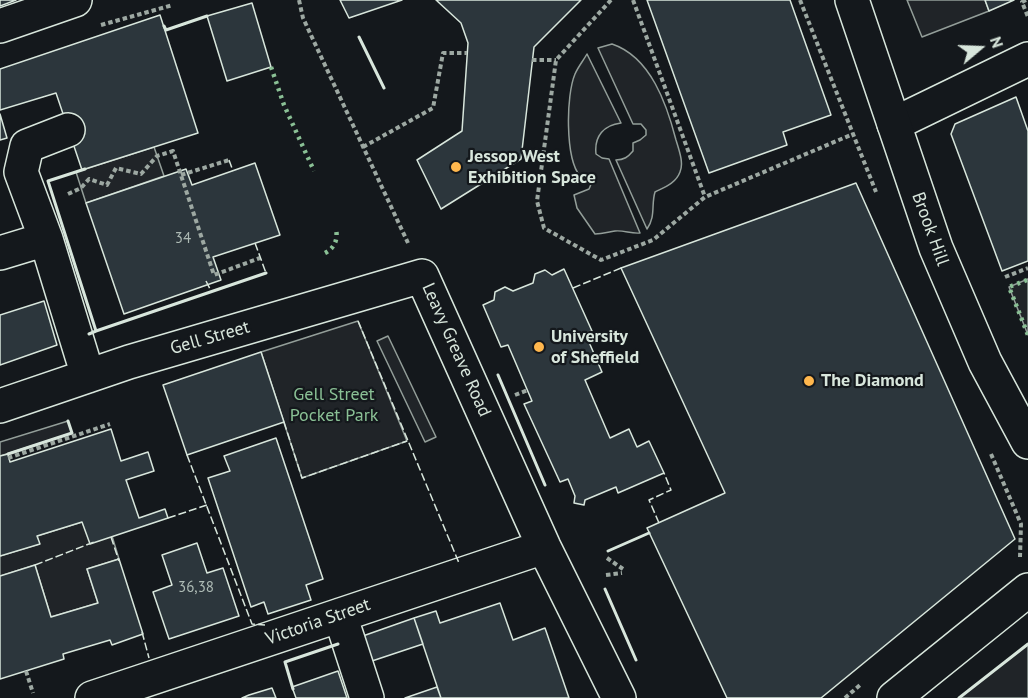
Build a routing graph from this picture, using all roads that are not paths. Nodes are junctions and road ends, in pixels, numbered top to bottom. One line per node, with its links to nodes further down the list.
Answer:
1 (75, 0): 3 (main road)
2 (854, 2): 5 (main road, Brook Hill)
3 (0, 26)
4 (1028, 59): 5 (main road)
5 (894, 124): 12 (main road, Brook Hill)
6 (68, 130): 7 (main road)
7 (46, 239): 8 (main road); 10 (main road)
8 (0, 254)
9 (422, 276): 10 (main road, Gell Street); 13 (main road, Leavy Greave Road)
10 (88, 376): 11 (main road, Gell Street)
11 (0, 406)
12 (1028, 442)
13 (544, 547): 15 (main road, Victoria Street); 18 (main road, Leavy Greave Road)
14 (1028, 590): 19 (main road)
15 (351, 611): 16 (main road, Victoria Street); 17 (main road)
16 (92, 698)
17 (367, 698)
18 (619, 698)
19 (894, 698)

